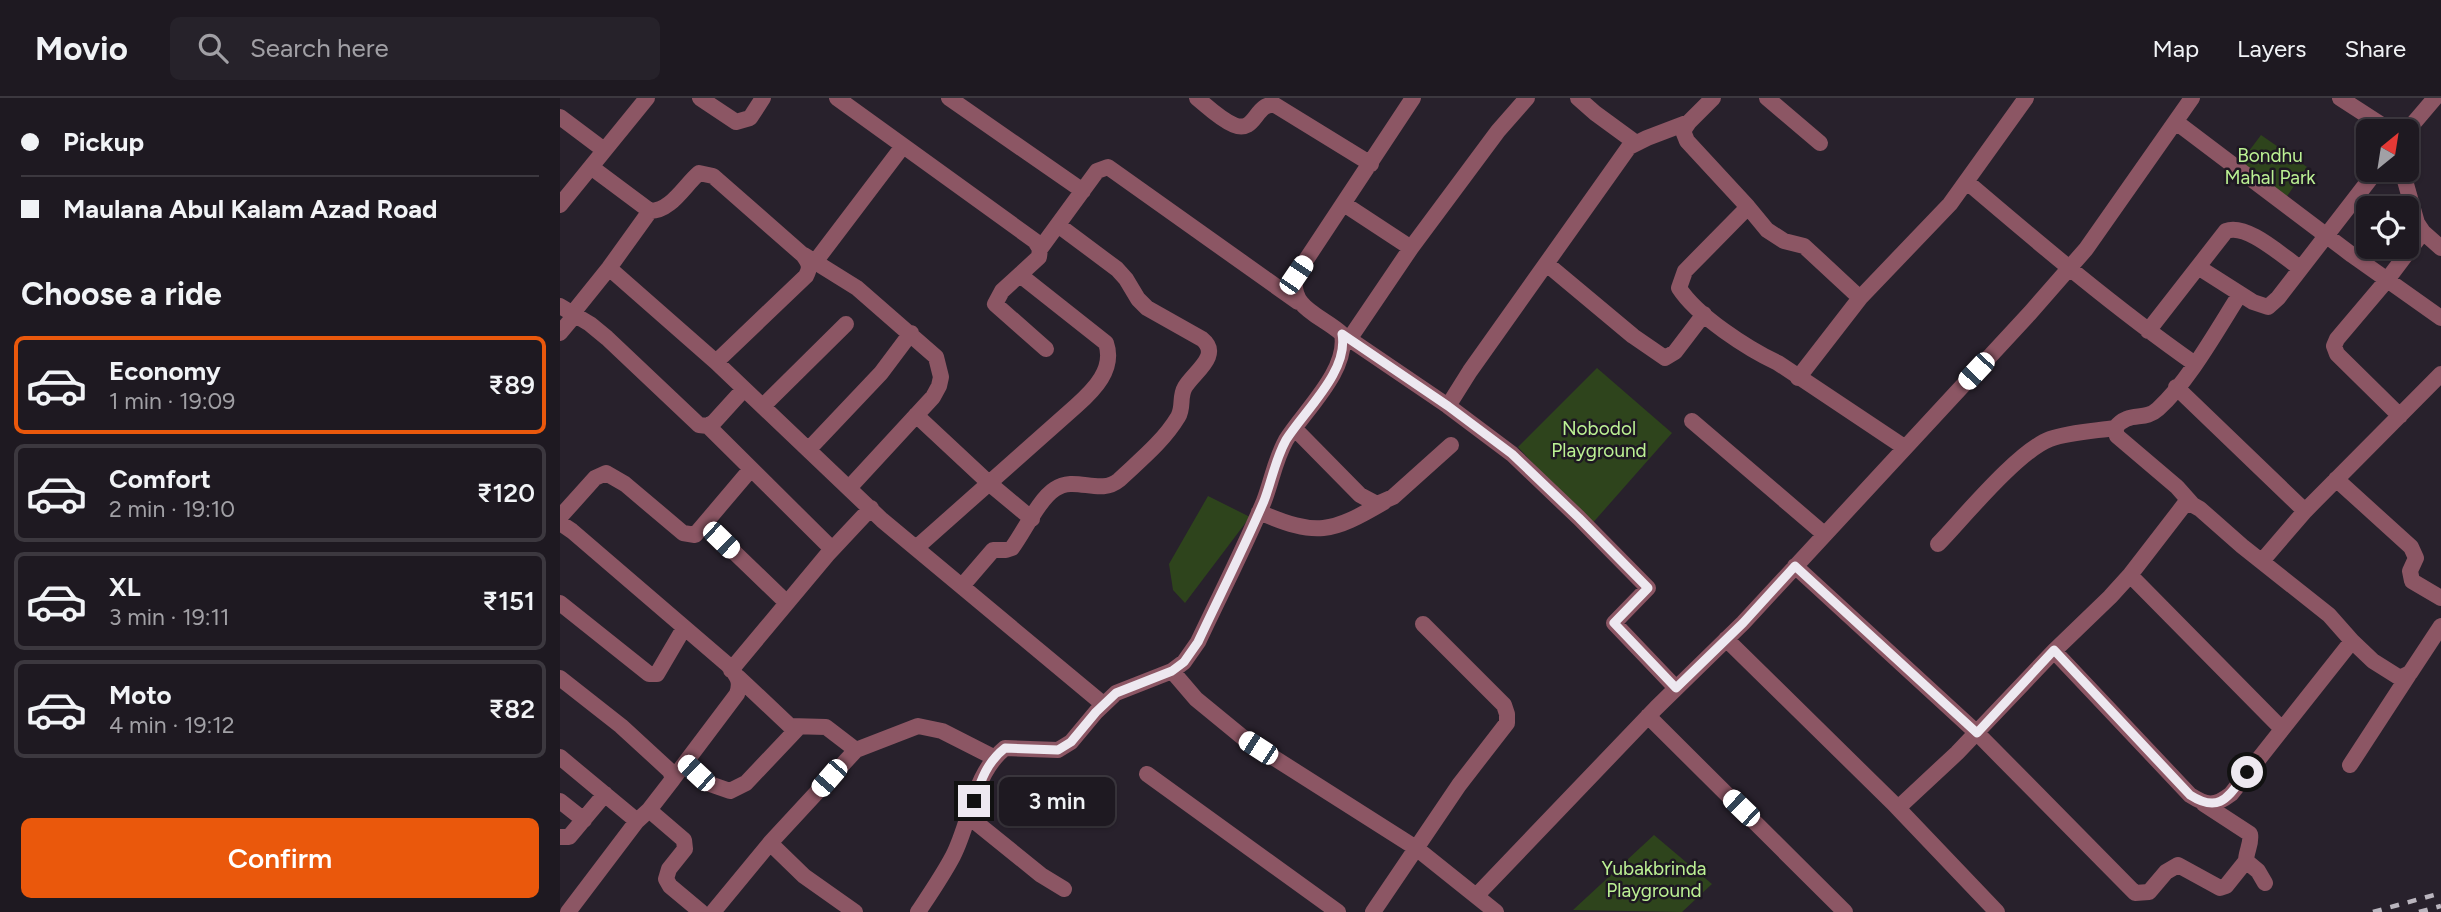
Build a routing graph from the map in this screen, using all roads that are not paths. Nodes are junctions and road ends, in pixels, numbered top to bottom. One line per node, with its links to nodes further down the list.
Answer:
1 (647, 98): 24 (street)
2 (700, 98): 3 (street)
3 (763, 98)
4 (837, 98): 23 (street)
5 (949, 98): 30 (street)
6 (1197, 98): 25 (street)
7 (1413, 98): 25 (street)
8 (1527, 98): 38 (street)
9 (1578, 98): 21 (street)
10 (1768, 98): 22 (street)
11 (2026, 98): 27 (street)
12 (2192, 98): 20 (street)
13 (2340, 98): 17 (street)
14 (2435, 98): 18 (street)
15 (1708, 100): 19 (street)
16 (560, 117): 24 (street)
17 (2372, 119)
18 (2417, 119)
19 (1689, 122): 21 (street); 33 (street)
20 (2176, 122): 37 (street); 46 (street)
21 (1636, 143): 42 (street)
22 (1820, 143)
23 (903, 146): 40 (street); 41 (street)
24 (604, 150): 26 (street)
25 (1371, 164): 31 (street)
26 (591, 167): 32 (street); 34 (street)
27 (1967, 182): 46 (street); 50 (street)
28 (2368, 182): 37 (street)
29 (2405, 182): 36 (street)
30 (1083, 191): 35 (street); 51 (street)
31 (1344, 204): 38 (street); 51 (street)
32 (560, 205)
33 (1748, 207): 50 (street); 53 (street)
34 (650, 211): 41 (street); 44 (street)
35 (1058, 225): 40 (street); 88 (street)
36 (2423, 232): 39 (street); 48 (street)
37 (2326, 235): 45 (street); 48 (street)
38 (1411, 248): 59 (street)
39 (2441, 248)
40 (1040, 249): 47 (street)
41 (809, 258): 58 (street); 61 (street)
42 (1548, 265): 53 (street); 68 (street)
43 (2198, 267): 45 (street); 49 (street); 56 (street)
44 (609, 268): 52 (street); 61 (street)
45 (2300, 268): 49 (street)
46 (2069, 270): 56 (street); 76 (street)
47 (1020, 275): 60 (street); 80 (street)
48 (2387, 280): 54 (street); 70 (street)
49 (2240, 294): 62 (street)
50 (1860, 298): 64 (street)
51 (1305, 307): 59 (street)
52 (569, 312): 57 (street); 72 (street)
53 (1704, 314): 64 (street)
54 (2441, 318)
55 (846, 324): 67 (street)
56 (2148, 331): 62 (street)
57 (560, 332)
58 (911, 333): 69 (street); 77 (street)
59 (1346, 336): 68 (street); 74 (street)
60 (1046, 349)
61 (716, 362): 66 (street)
62 (2195, 364): 65 (street)
63 (2441, 374): 70 (street)
64 (1798, 378): 76 (street)
65 (2176, 387): 73 (street); 85 (street)
66 (744, 389): 67 (street); 72 (street)
67 (763, 406): 77 (street)
68 (1448, 406): 112 (street)
69 (916, 415): 80 (street); 81 (street)
70 (2400, 416): 79 (street)
71 (1692, 421): 91 (street)
72 (708, 426): 78 (street)
73 (2115, 428): 83 (street); 92 (street)
74 (1294, 429): 82 (street); 86 (street)
75 (1451, 445): 82 (street)
76 (1904, 447): 91 (street)
77 (809, 449): 81 (street)
78 (751, 469): 90 (street); 94 (street)
79 (2336, 479): 85 (street); 99 (street)
80 (990, 484): 88 (street); 93 (street)
81 (849, 488): 84 (street)
82 (1384, 502): 86 (street)
83 (2193, 505): 95 (street); 97 (street)
84 (871, 508): 93 (street); 94 (street)
85 (2305, 511): 95 (street)
86 (1259, 512): 108 (street)
87 (560, 517): 90 (street)
88 (1032, 519): 98 (street)
89 (560, 523): 104 (street)
90 (705, 524): 101 (street)
91 (1824, 534): 96 (street)
92 (1938, 544)
93 (916, 548): 98 (street)
94 (832, 550): 101 (street)
95 (2262, 561): 106 (street)
96 (1795, 566): 105 (street); 117 (street)
97 (2130, 575): 107 (street); 116 (street)
98 (962, 586): 113 (street)
99 (2441, 598)
100 (560, 603): 104 (street)
101 (787, 603): 109 (street)
102 (1423, 624): 134 (street)
103 (2441, 626): 110 (street)
104 (684, 628): 109 (street)
105 (1726, 639): 112 (street); 128 (street)
106 (2352, 641): 110 (street); 116 (street)
107 (2054, 650): 117 (street); 127 (street)
108 (1172, 671): 113 (street); 134 (street)
109 (735, 673): 115 (street); 121 (street)
110 (2410, 673): 122 (street)
111 (560, 678): 124 (street)
112 (1676, 688): 114 (street)
113 (1103, 705): 120 (street)
114 (1648, 716): 138 (street); 147 (street)
115 (799, 727): 118 (street); 121 (street)
116 (2281, 728): 127 (street)
117 (1977, 733): 128 (street); 135 (street)
118 (856, 750): 120 (street); 133 (street)
119 (560, 757): 125 (street)
120 (993, 757): 130 (street)
121 (685, 763): 124 (street)
122 (2350, 765)
123 (1147, 774): 144 (street)
124 (673, 779): 129 (street)
125 (605, 794): 129 (street); 131 (street)
126 (560, 802): 131 (street)
127 (2203, 804): 135 (street)
128 (1898, 808): 148 (street)
129 (643, 816): 139 (street); 140 (street)
130 (968, 816): 137 (street); 143 (street)
131 (584, 820): 132 (street)
132 (560, 837)
133 (770, 843): 141 (street); 142 (street)
134 (1416, 848): 138 (street); 145 (street)
135 (2246, 861): 136 (street)
136 (2265, 883)
137 (1064, 889)
138 (1477, 895): 146 (street)
139 (568, 912)
140 (701, 912)
141 (713, 912)
142 (855, 912)
143 (918, 912)
144 (1338, 912)
145 (1373, 912)
146 (1496, 912)
147 (1845, 912)
148 (1997, 912)

